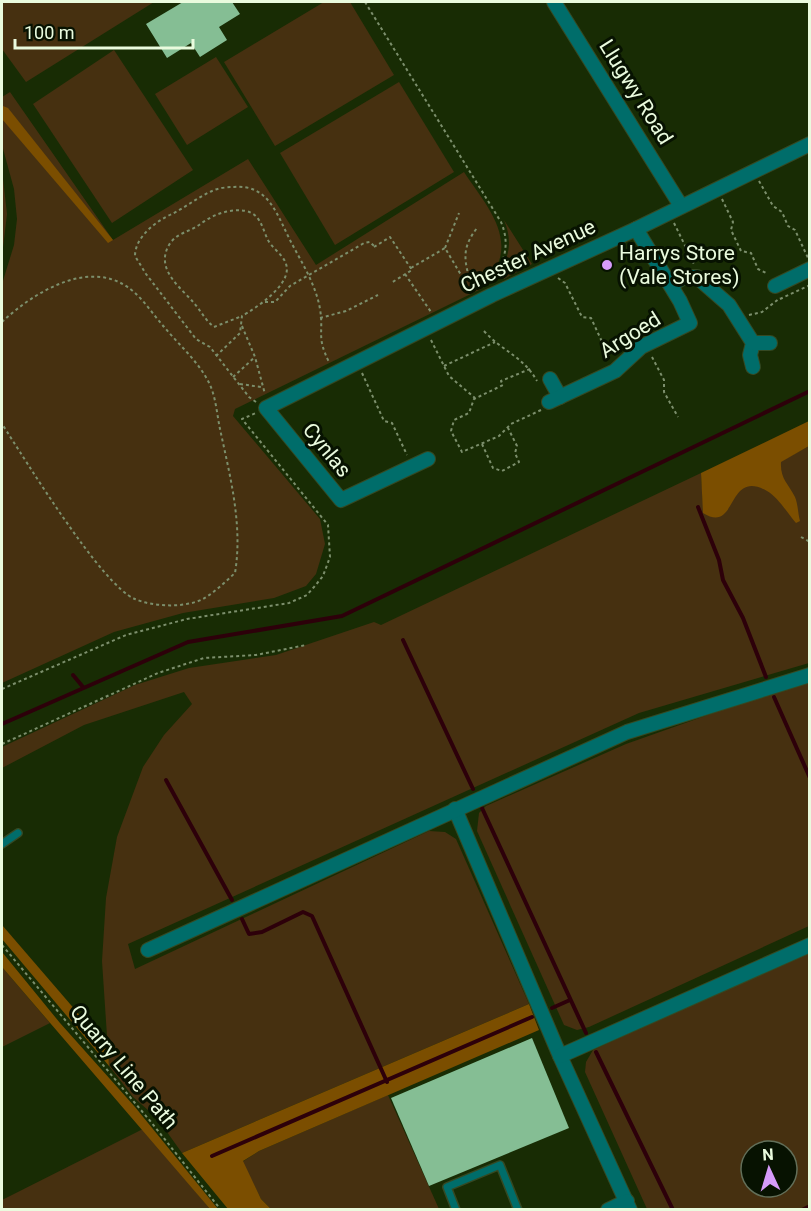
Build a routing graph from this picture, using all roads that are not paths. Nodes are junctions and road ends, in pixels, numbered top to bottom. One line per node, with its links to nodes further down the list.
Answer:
1 (554, 2): 3 (street, Llugwy Road)
2 (810, 144): 3 (street, Chester Avenue)
3 (675, 209): 4 (street, Chester Avenue)
4 (636, 229): 6 (street, Argoed); 12 (street, Chester Avenue)
5 (810, 269): 7 (street)
6 (671, 285): 8 (street); 11 (street, Argoed)
7 (775, 286)
8 (753, 343): 9 (street); 10 (street)
9 (770, 343)
10 (753, 367)
11 (550, 379)
12 (269, 406): 13 (street, Cynlas)
13 (428, 459)
14 (810, 675): 15 (street)
15 (455, 809): 19 (street); 20 (street)
16 (18, 833): 17 (lane)
17 (2, 844)
18 (810, 945): 20 (street)
19 (148, 950)
20 (560, 1056): 21 (street)
21 (629, 1205): 24 (street)
22 (456, 1209): 23 (lane)
23 (518, 1209)
24 (608, 1209)

